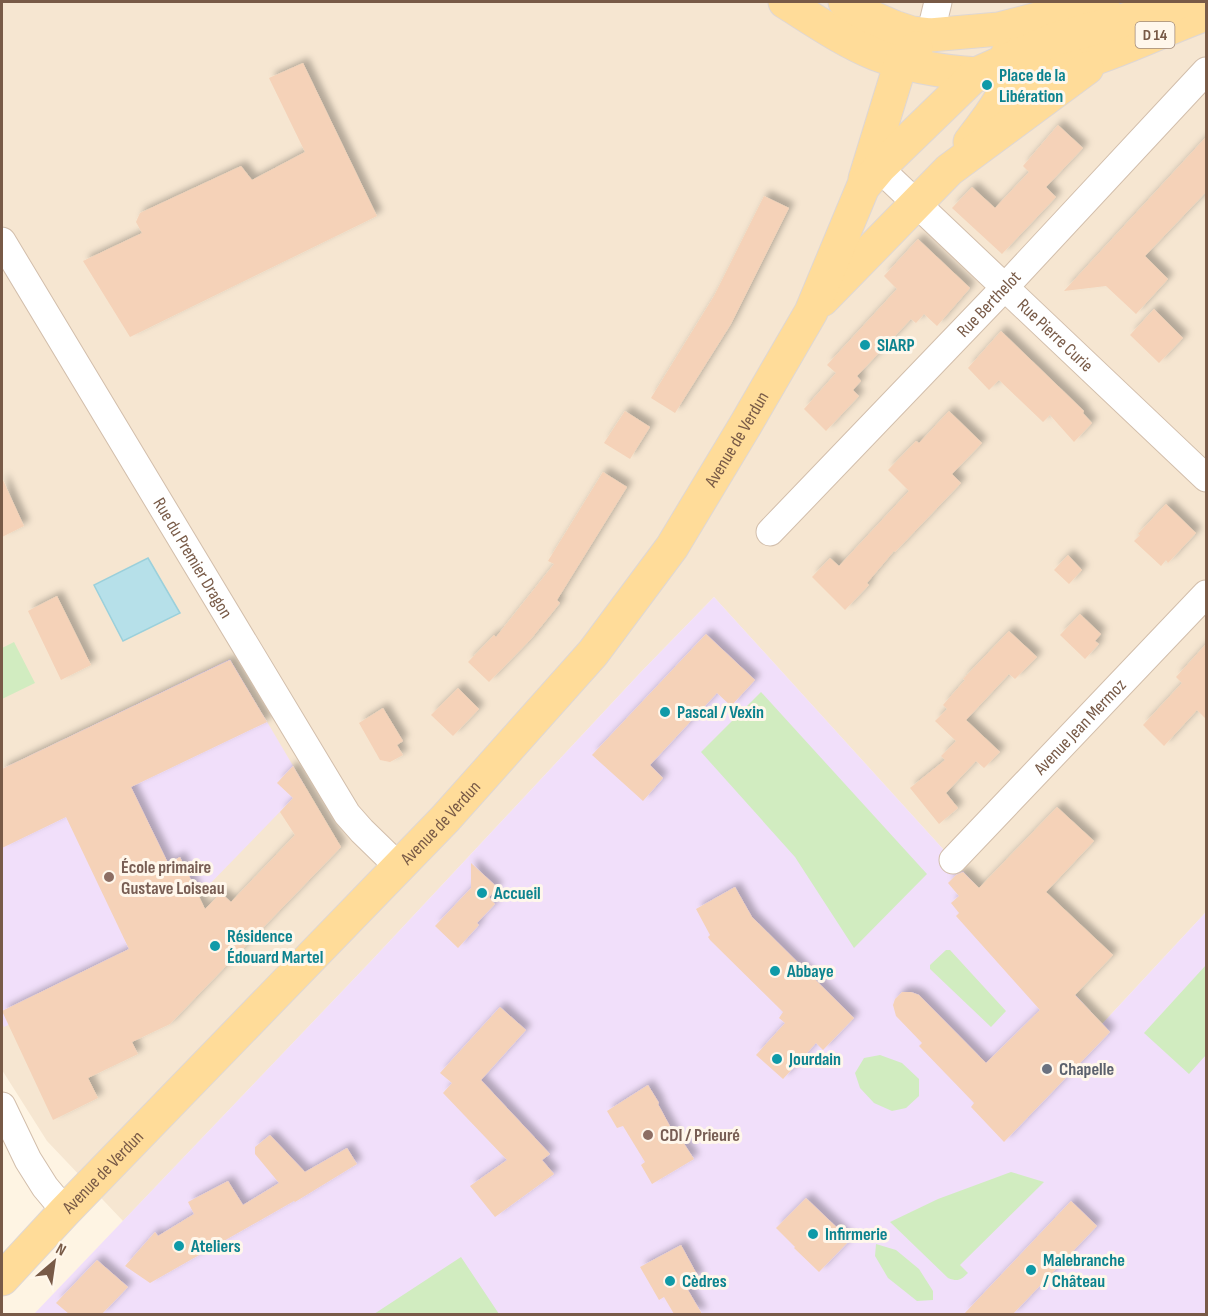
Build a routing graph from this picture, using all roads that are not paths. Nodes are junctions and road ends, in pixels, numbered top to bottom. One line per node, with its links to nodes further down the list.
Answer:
1 (785, 2): 9 (main road)
2 (845, 2): 5 (main road)
3 (1103, 2): 7 (main road)
4 (1180, 2): 10 (main road)
5 (935, 14): 7 (main road); 9 (main road)
6 (1206, 14): 8 (main road, D 14)
7 (999, 29): 10 (main road)
8 (1104, 55): 10 (main road, D 14); 13 (main road, Avenue de Verdun)
9 (901, 62): 12 (main road); 14 (main road)
10 (1009, 67): 12 (main road); 13 (main road)
11 (1206, 71): 17 (street, Rue Berthelot)
12 (976, 74): 14 (main road, Avenue de Verdun)
13 (949, 170): 15 (main road, Avenue de Verdun)
14 (871, 177): 15 (street, Rue Pierre Curie); 18 (main road, Avenue de Verdun)
15 (916, 203): 17 (street, Rue Pierre Curie); 18 (main road, Avenue de Verdun)
16 (2, 241): 23 (street, Rue du Premier Dragon)
17 (1005, 287): 19 (street, Rue Pierre Curie); 20 (street, Rue Berthelot)
18 (811, 312): 23 (main road, Avenue de Verdun)
19 (1206, 478)
20 (770, 532)
21 (1206, 594): 22 (street, Avenue Jean Mermoz)
22 (953, 860)
23 (399, 867): 25 (main road, Avenue de Verdun)
24 (2, 1106): 25 (street)
25 (64, 1211): 26 (main road, Avenue de Verdun)
26 (2, 1279)

